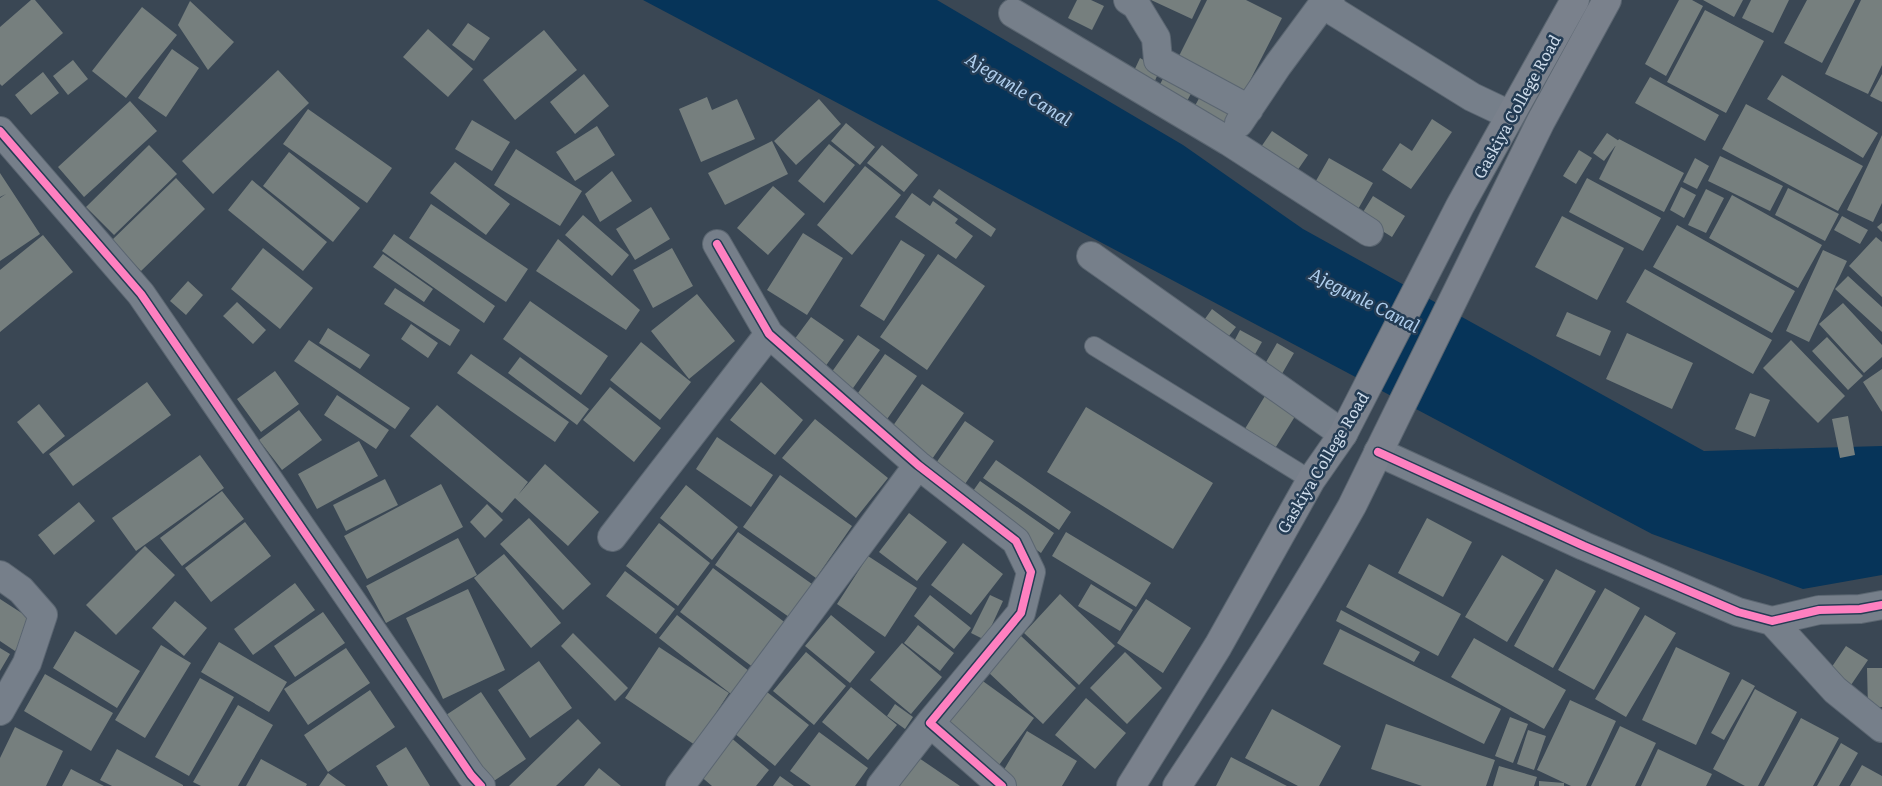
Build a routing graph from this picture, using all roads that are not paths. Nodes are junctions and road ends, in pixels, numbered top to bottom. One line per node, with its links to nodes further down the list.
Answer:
1 (1128, 0): 6 (street)
2 (1327, 0): 6 (street); 7 (street)
3 (1575, 0): 7 (main road, Gaskiya College Road)
4 (1607, 0): 16 (main road, Gaskiya College Road)
5 (1013, 13): 9 (street)
6 (1249, 109): 9 (street)
7 (1510, 115): 15 (main road, Gaskiya College Road)
8 (0, 131): 26 (street)
9 (1228, 141): 10 (street)
10 (1369, 232)
11 (717, 244): 13 (street)
12 (1091, 256): 15 (street)
13 (769, 334): 17 (street); 19 (street)
14 (1094, 346): 18 (lane)
15 (1343, 434): 18 (main road, Gaskiya College Road)
16 (1378, 452): 22 (street); 31 (main road, Gaskiya College Road)
17 (918, 466): 24 (street); 27 (street)
18 (1311, 480): 30 (main road, Gaskiya College Road)
19 (612, 537)
20 (0, 575): 23 (street)
21 (1882, 605): 22 (street)
22 (1772, 621): 25 (street)
23 (0, 711)
24 (930, 723): 28 (street); 29 (street)
25 (1882, 728)
26 (482, 786)
27 (680, 786)
28 (881, 786)
29 (1002, 786)
30 (1131, 786)
31 (1177, 786)

